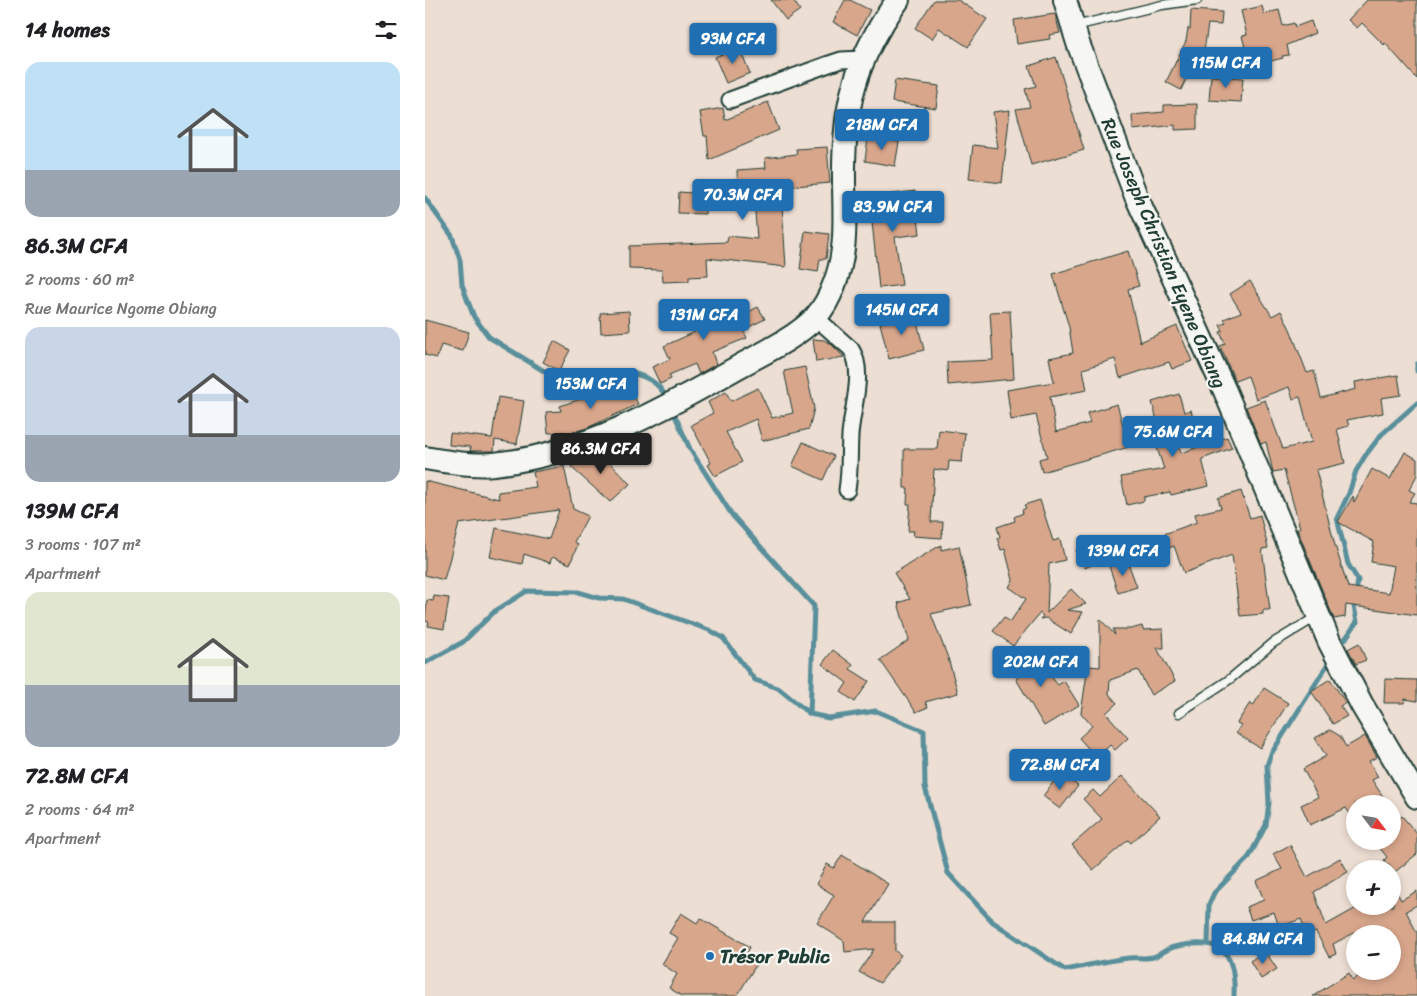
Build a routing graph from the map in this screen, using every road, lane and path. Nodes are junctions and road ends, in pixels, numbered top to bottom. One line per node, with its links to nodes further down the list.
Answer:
1 (898, 0): 5 (street)
2 (1065, 0): 4 (street, Rue Joseph Christian Eyene Obiang)
3 (1197, 0): 4 (lane)
4 (1073, 26): 10 (street, Rue Joseph Christian Eyene Obiang)
5 (863, 59): 6 (street); 7 (street)
6 (730, 100)
7 (815, 317): 8 (street); 9 (street)
8 (425, 458)
9 (847, 490)
10 (1318, 616): 11 (lane); 12 (street, Rue Joseph Christian Eyene Obiang)
11 (1179, 713)
12 (1416, 794)

